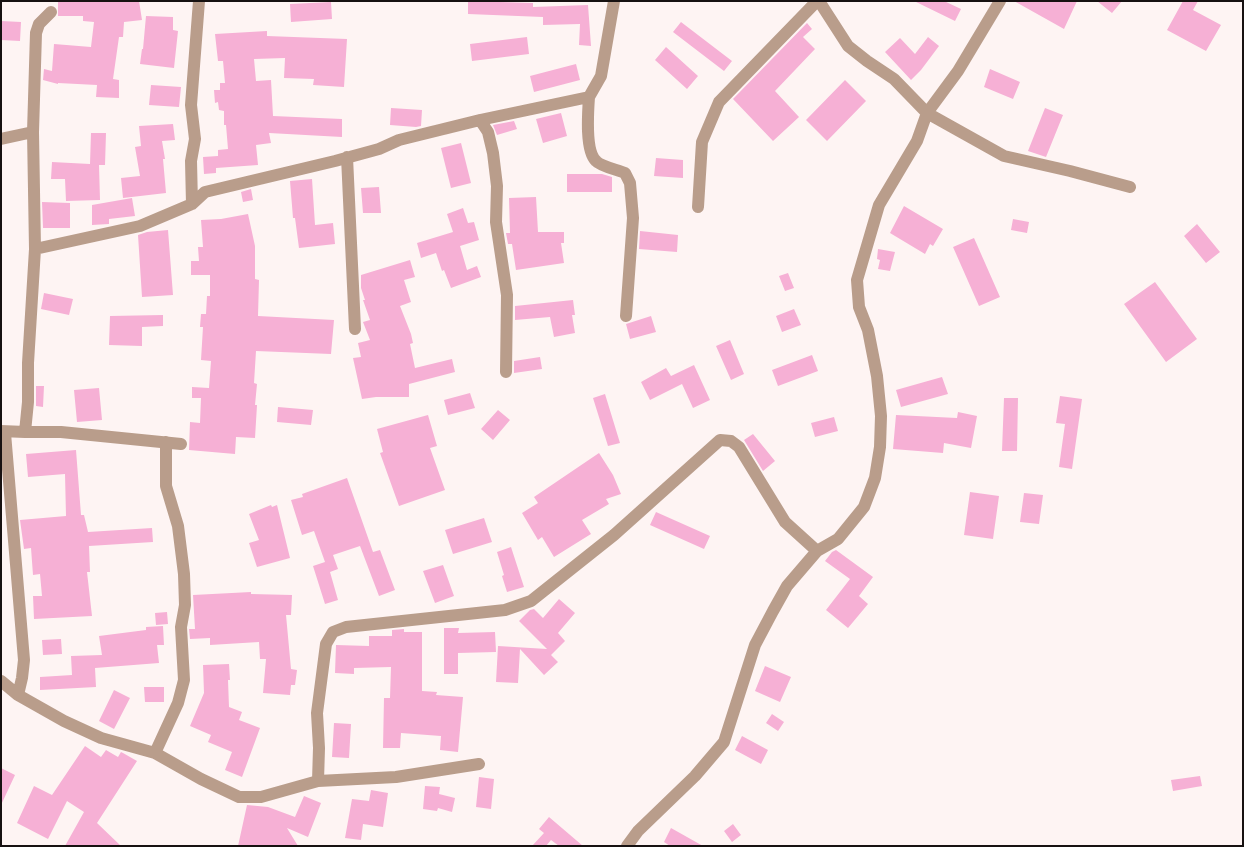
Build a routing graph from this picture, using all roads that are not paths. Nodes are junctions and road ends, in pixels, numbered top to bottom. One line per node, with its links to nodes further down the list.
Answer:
1 (199, 1): 13 (street)
2 (614, 1): 6 (street)
3 (818, 1): 7 (street); 14 (street)
4 (1000, 1): 7 (street)
5 (52, 12): 9 (street)
6 (589, 97): 8 (street); 16 (street)
7 (927, 113): 12 (street); 23 (street)
8 (480, 120): 11 (street); 18 (street)
9 (33, 132): 10 (street); 15 (street)
10 (1, 139)
11 (347, 157): 13 (street); 17 (street)
12 (1130, 187)
13 (192, 204): 15 (street)
14 (698, 207)
15 (35, 249): 20 (street)
16 (626, 316)
17 (355, 330)
18 (506, 372)
19 (3, 432): 20 (street); 25 (street)
20 (26, 432): 21 (street)
21 (166, 442): 22 (street); 26 (street)
22 (181, 444)
23 (817, 551): 28 (street); 29 (street)
24 (1, 681): 25 (street)
25 (18, 695): 26 (street)
26 (155, 754): 28 (street)
27 (479, 764): 28 (street)
28 (318, 781)
29 (627, 846)

